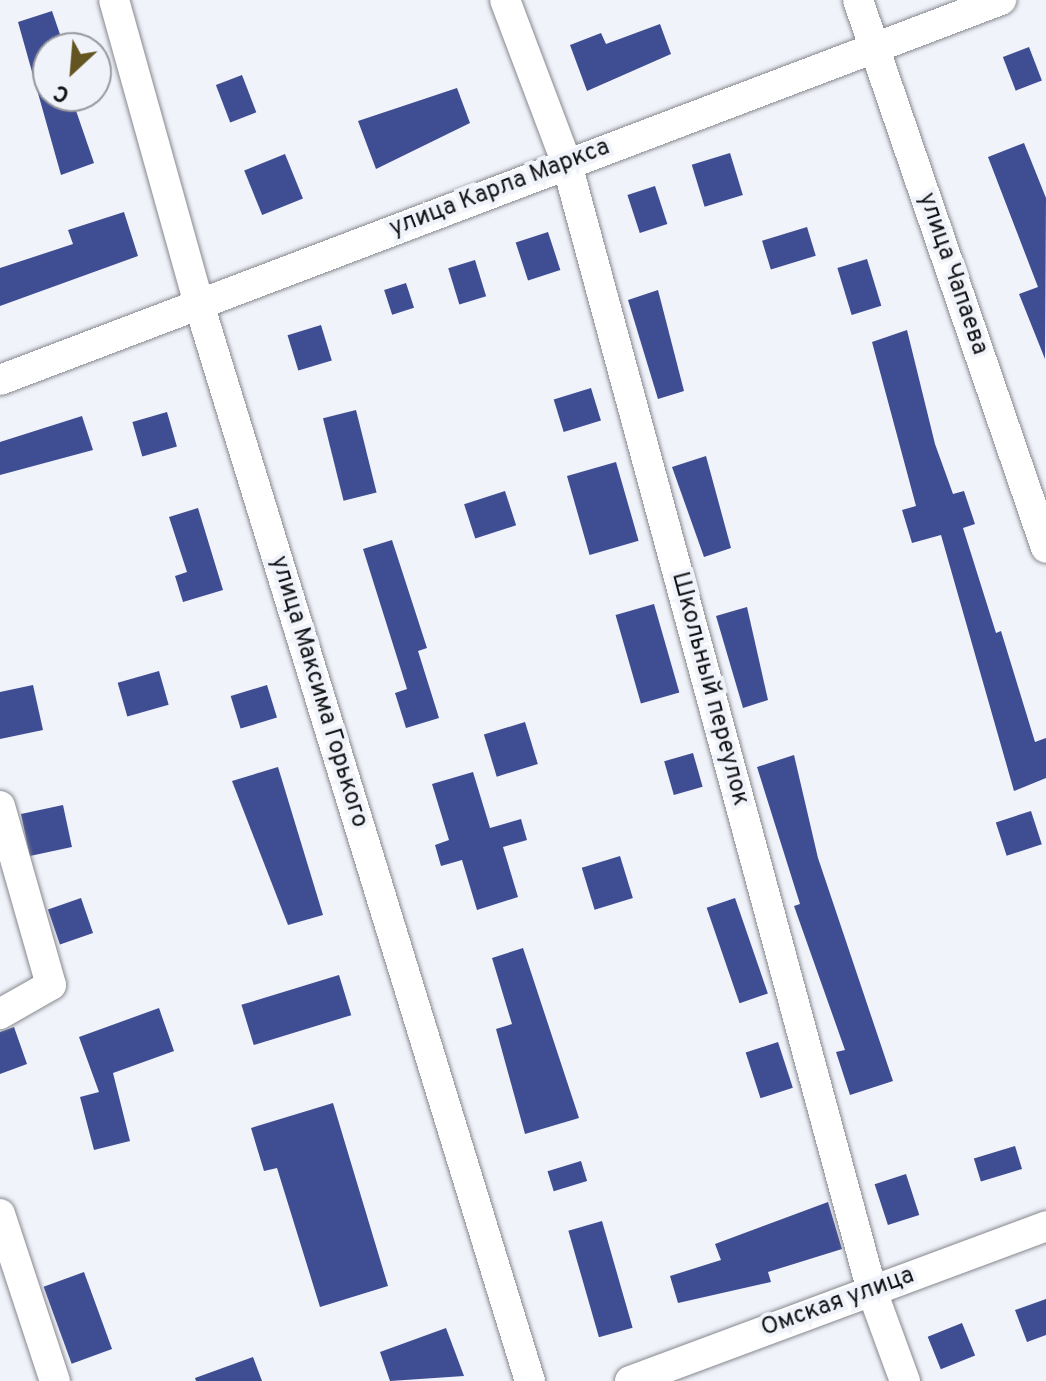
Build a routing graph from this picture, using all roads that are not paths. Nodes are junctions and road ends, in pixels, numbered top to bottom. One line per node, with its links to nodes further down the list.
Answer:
1 (114, 0): 7 (street, улица Максима Горького)
2 (505, 0): 6 (street, Школьный переулок)
3 (858, 0): 5 (street, улица Чапаева)
4 (1001, 0): 5 (street, улица Карла Маркса)
5 (874, 47): 6 (street, улица Карла Маркса); 9 (street, улица Чапаева)
6 (567, 164): 7 (street, улица Карла Маркса); 14 (street, Школьный переулок)
7 (199, 304): 8 (street, улица Карла Маркса); 16 (street, улица Максима Горького)
8 (0, 380)
9 (1046, 548)
10 (0, 806): 11 (street)
11 (0, 1014)
12 (0, 1214): 15 (street)
13 (1046, 1226): 14 (street, Омская улица)
14 (872, 1291): 17 (street, Омская улица); 18 (street, Школьный переулок)
15 (55, 1381)
16 (530, 1381)
17 (630, 1381)
18 (905, 1381)

